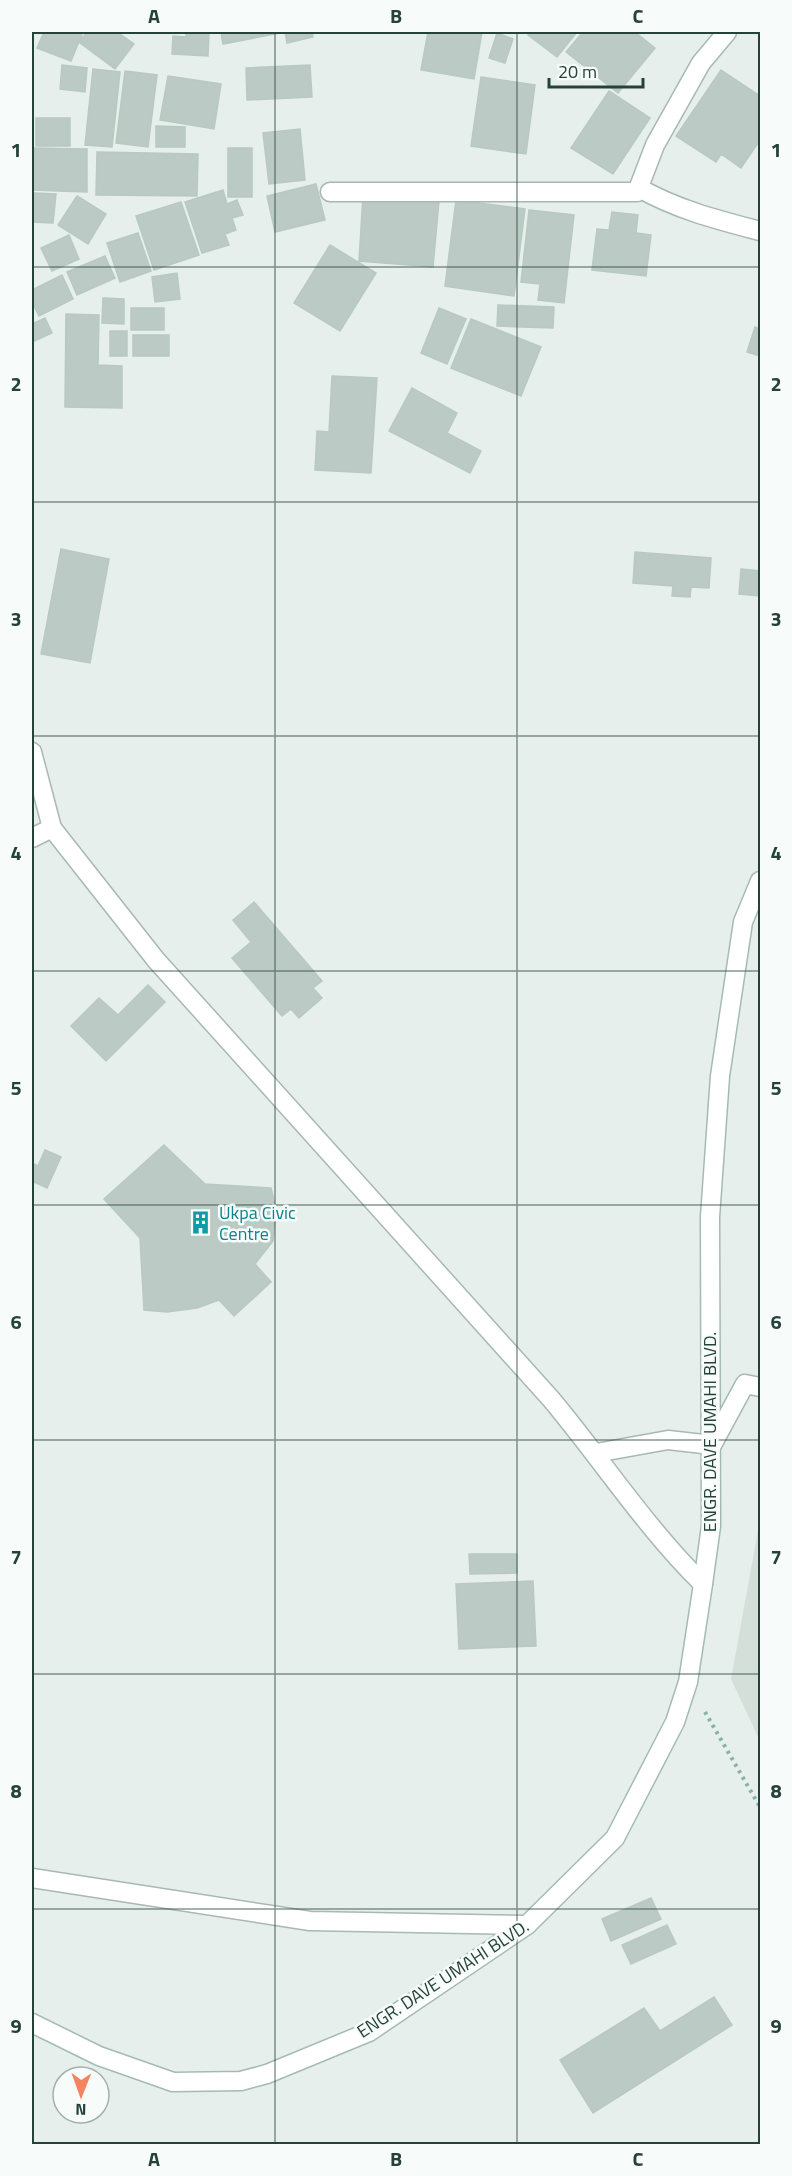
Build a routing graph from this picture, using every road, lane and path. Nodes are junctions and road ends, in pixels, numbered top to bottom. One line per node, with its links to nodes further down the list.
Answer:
1 (727, 32): 2 (street)
2 (639, 188): 3 (street); 4 (street)
3 (330, 192)
4 (760, 231)
5 (32, 752): 6 (street)
6 (52, 828): 7 (street); 11 (street)
7 (32, 838)
8 (760, 881): 10 (street, ENGR. DAVE UMAHI BLVD.)
9 (760, 1388): 10 (street)
10 (712, 1445): 11 (street); 12 (street, ENGR. DAVE UMAHI BLVD.)
11 (596, 1453): 12 (street)
12 (703, 1584): 13 (street, ENGR. DAVE UMAHI BLVD.)
13 (688, 1682): 14 (path); 16 (street, ENGR. DAVE UMAHI BLVD.)
14 (760, 1807)
15 (32, 1878): 16 (street)
16 (527, 1926): 17 (street, ENGR. DAVE UMAHI BLVD.)
17 (32, 2024)

